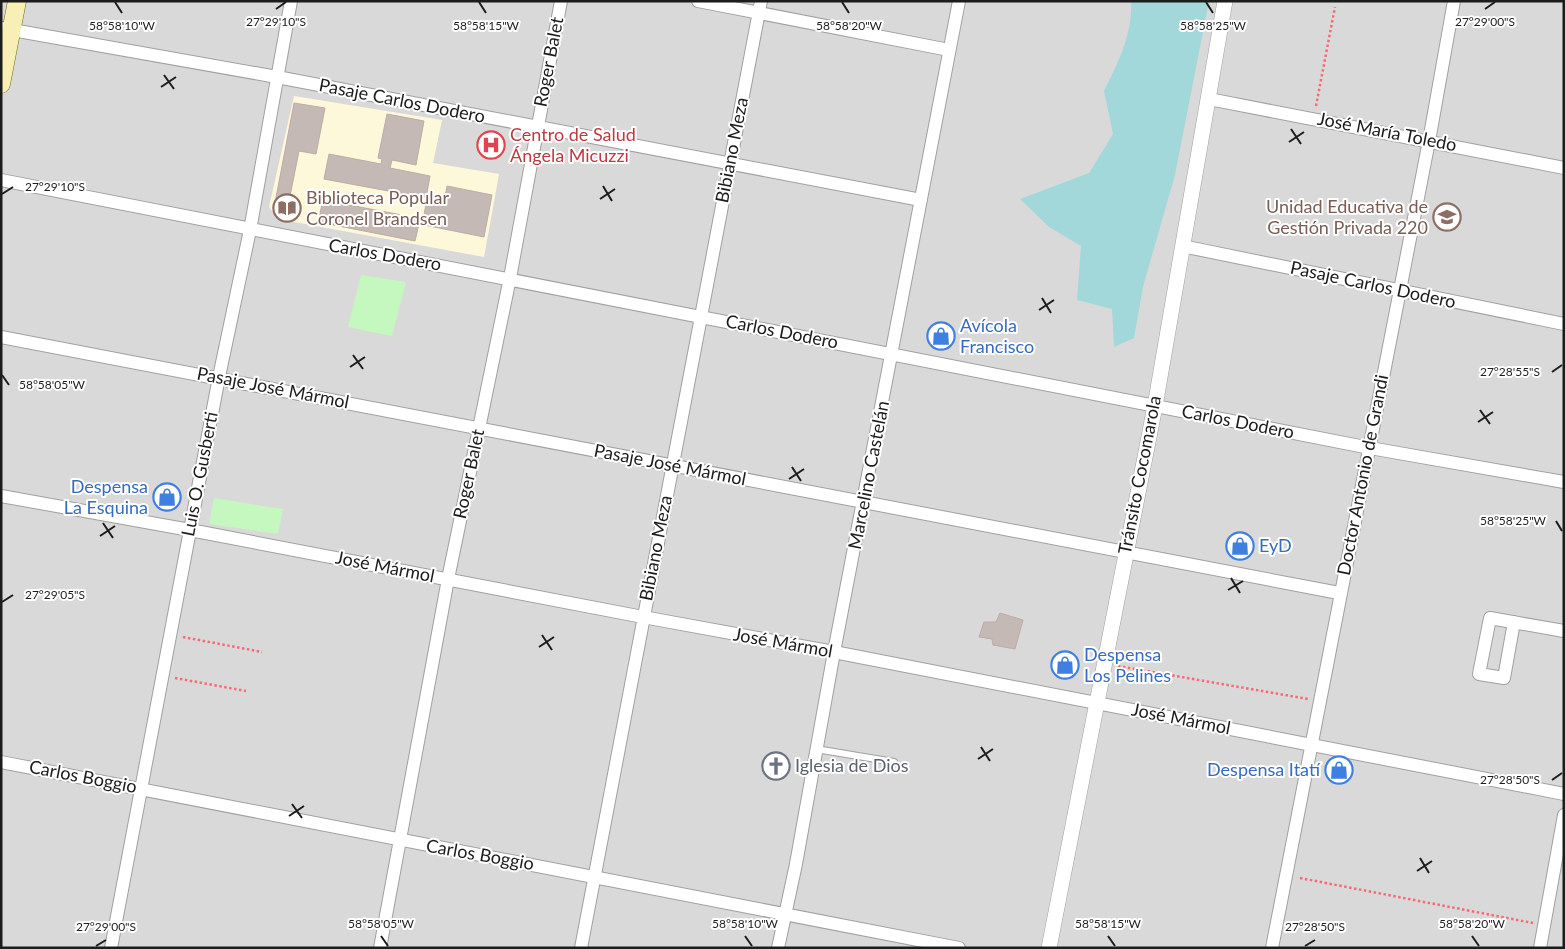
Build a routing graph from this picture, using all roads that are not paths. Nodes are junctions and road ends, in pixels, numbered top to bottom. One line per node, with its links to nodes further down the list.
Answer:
1 (17, 1): 9 (main road)
2 (290, 1): 11 (street, Luis O. Gusberti)
3 (561, 1): 14 (street, Roger Balet)
4 (698, 1): 8 (street)
5 (959, 1): 10 (street, Marcelino Castelán)
6 (1225, 1): 13 (street, Tránsito Cocomarola)
7 (1454, 1): 15 (street, Doctor Antonio de Grandi)
8 (760, 8): 10 (street); 16 (street, Bibiano Meza)
9 (6, 29): 11 (street, Pasaje Carlos Dodero); 12 (main road)
10 (949, 50): 19 (street, Marcelino Castelán)
11 (277, 77): 14 (street, Pasaje Carlos Dodero); 20 (street, Luis O. Gusberti)
12 (1, 84)
13 (1209, 99): 15 (street, José María Toledo); 21 (street, Tránsito Cocomarola)
14 (537, 127): 16 (street, Pasaje Carlos Dodero); 22 (street, Roger Balet)
15 (1429, 141): 17 (street, José María Toledo); 23 (street, Doctor Antonio de Grandi)
16 (729, 165): 19 (street, Pasaje Carlos Dodero); 24 (street, Bibiano Meza)
17 (1564, 168)
18 (1, 180): 20 (street, Carlos Dodero)
19 (921, 200): 27 (street, Marcelino Castelán)
20 (250, 230): 22 (street, Carlos Dodero); 28 (street, Luis O. Gusberti)
21 (1182, 246): 23 (street, Pasaje Carlos Dodero); 29 (street, Tránsito Cocomarola)
22 (510, 278): 24 (street, Carlos Dodero); 30 (street, Roger Balet)
23 (1399, 291): 25 (street, Pasaje Carlos Dodero); 31 (street, Doctor Antonio de Grandi)
24 (700, 316): 27 (street, Carlos Dodero); 32 (street, Bibiano Meza)
25 (1564, 324)
26 (1, 337): 28 (street, Pasaje José Mármol)
27 (892, 354): 29 (street, Carlos Dodero); 35 (street, Marcelino Castelán)
28 (219, 377): 30 (street, Pasaje José Mármol); 36 (street, Luis O. Gusberti)
29 (1155, 406): 31 (street, Carlos Dodero); 37 (street, Tránsito Cocomarola)
30 (479, 428): 32 (street, Pasaje José Mármol); 38 (street, Roger Balet)
31 (1370, 448): 33 (street, Carlos Dodero); 39 (street, Doctor Antonio de Grandi)
32 (672, 466): 35 (street, Pasaje José Mármol); 40 (street, Bibiano Meza)
33 (1564, 482)
34 (1, 496): 36 (street, José Mármol)
35 (864, 502): 37 (street, Pasaje José Mármol); 43 (street, Marcelino Castelán)
36 (190, 530): 38 (street, José Mármol); 49 (street, Luis O. Gusberti)
37 (1125, 552): 39 (street, Pasaje José Mármol); 44 (street, Tránsito Cocomarola)
38 (448, 579): 40 (street, José Mármol); 52 (street, Roger Balet)
39 (1340, 594): 45 (street, Doctor Antonio de Grandi)
40 (642, 617): 43 (street, José Mármol); 53 (street, Bibiano Meza)
41 (1514, 622): 41 (street); 42 (street)
42 (1564, 631)
43 (834, 652): 44 (street, José Mármol); 46 (street, Marcelino Castelán)
44 (1097, 704): 45 (street, José Mármol); 60 (street, Tránsito Cocomarola)
45 (1311, 744): 50 (street, José Mármol); 61 (street, Doctor Antonio de Grandi)
46 (816, 749): 48 (lane); 54 (street, Marcelino Castelán)
47 (1, 762): 49 (street, Carlos Boggio)
48 (894, 762)
49 (141, 788): 52 (street, Carlos Boggio); 55 (street, Luis O. Gusberti)
50 (1564, 794)
51 (1564, 816): 62 (street)
52 (400, 841): 53 (street, Carlos Boggio); 56 (street, Roger Balet)
53 (593, 875): 54 (street, Carlos Boggio); 57 (street, Bibiano Meza)
54 (785, 916): 58 (street, Marcelino Castelán); 59 (street, Carlos Boggio)
55 (111, 948)
56 (380, 948)
57 (580, 948)
58 (778, 948)
59 (959, 948)
60 (1049, 948)
61 (1272, 948)
62 (1540, 948)

